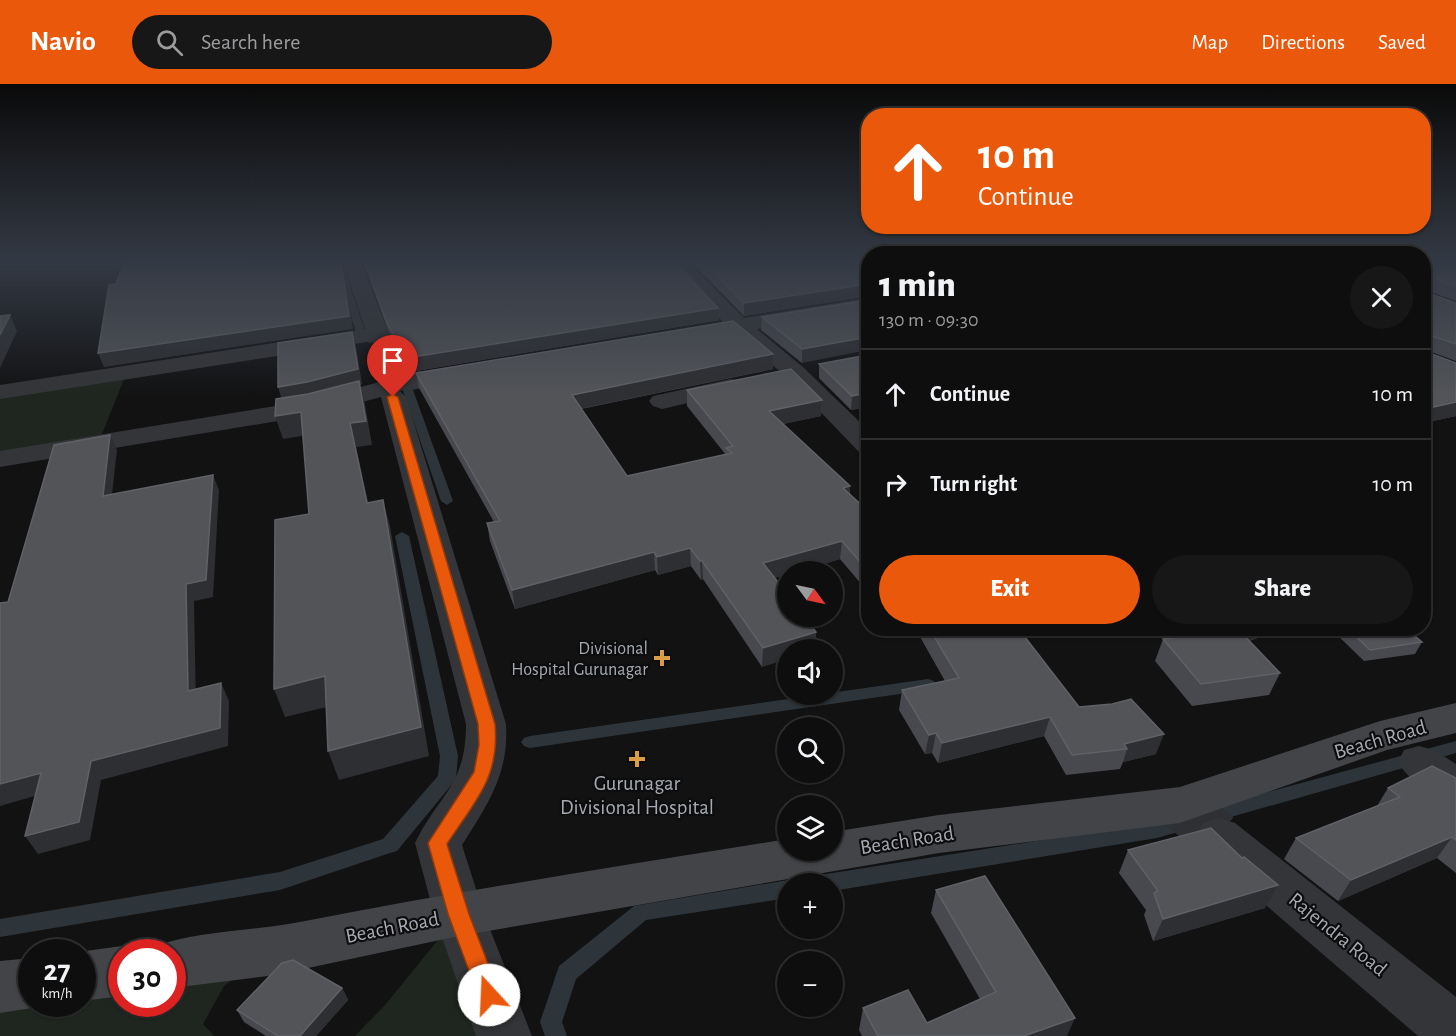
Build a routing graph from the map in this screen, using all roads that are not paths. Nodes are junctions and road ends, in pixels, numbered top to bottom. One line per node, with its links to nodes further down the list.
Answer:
1 (368, 306): 10 (street)
2 (720, 306): 4 (street)
3 (853, 306): 4 (street)
4 (738, 325): 5 (street); 9 (street)
5 (669, 337)
6 (827, 367): 9 (street)
7 (487, 368): 8 (street)
8 (386, 373): 13 (street); 18 (street)
9 (796, 373): 11 (street); 12 (street)
10 (0, 392)
11 (662, 400)
12 (861, 438)
13 (0, 459)
14 (1456, 718): 18 (main road, Beach Road)
15 (1419, 762): 16 (street)
16 (1456, 786)
17 (1219, 837): 22 (street, Rajendra Road)
18 (459, 914): 19 (main road, Beach Road); 23 (street)
19 (186, 962)
20 (18, 985): 21 (main road)
21 (0, 987)
22 (1456, 1032)
23 (504, 1036)

